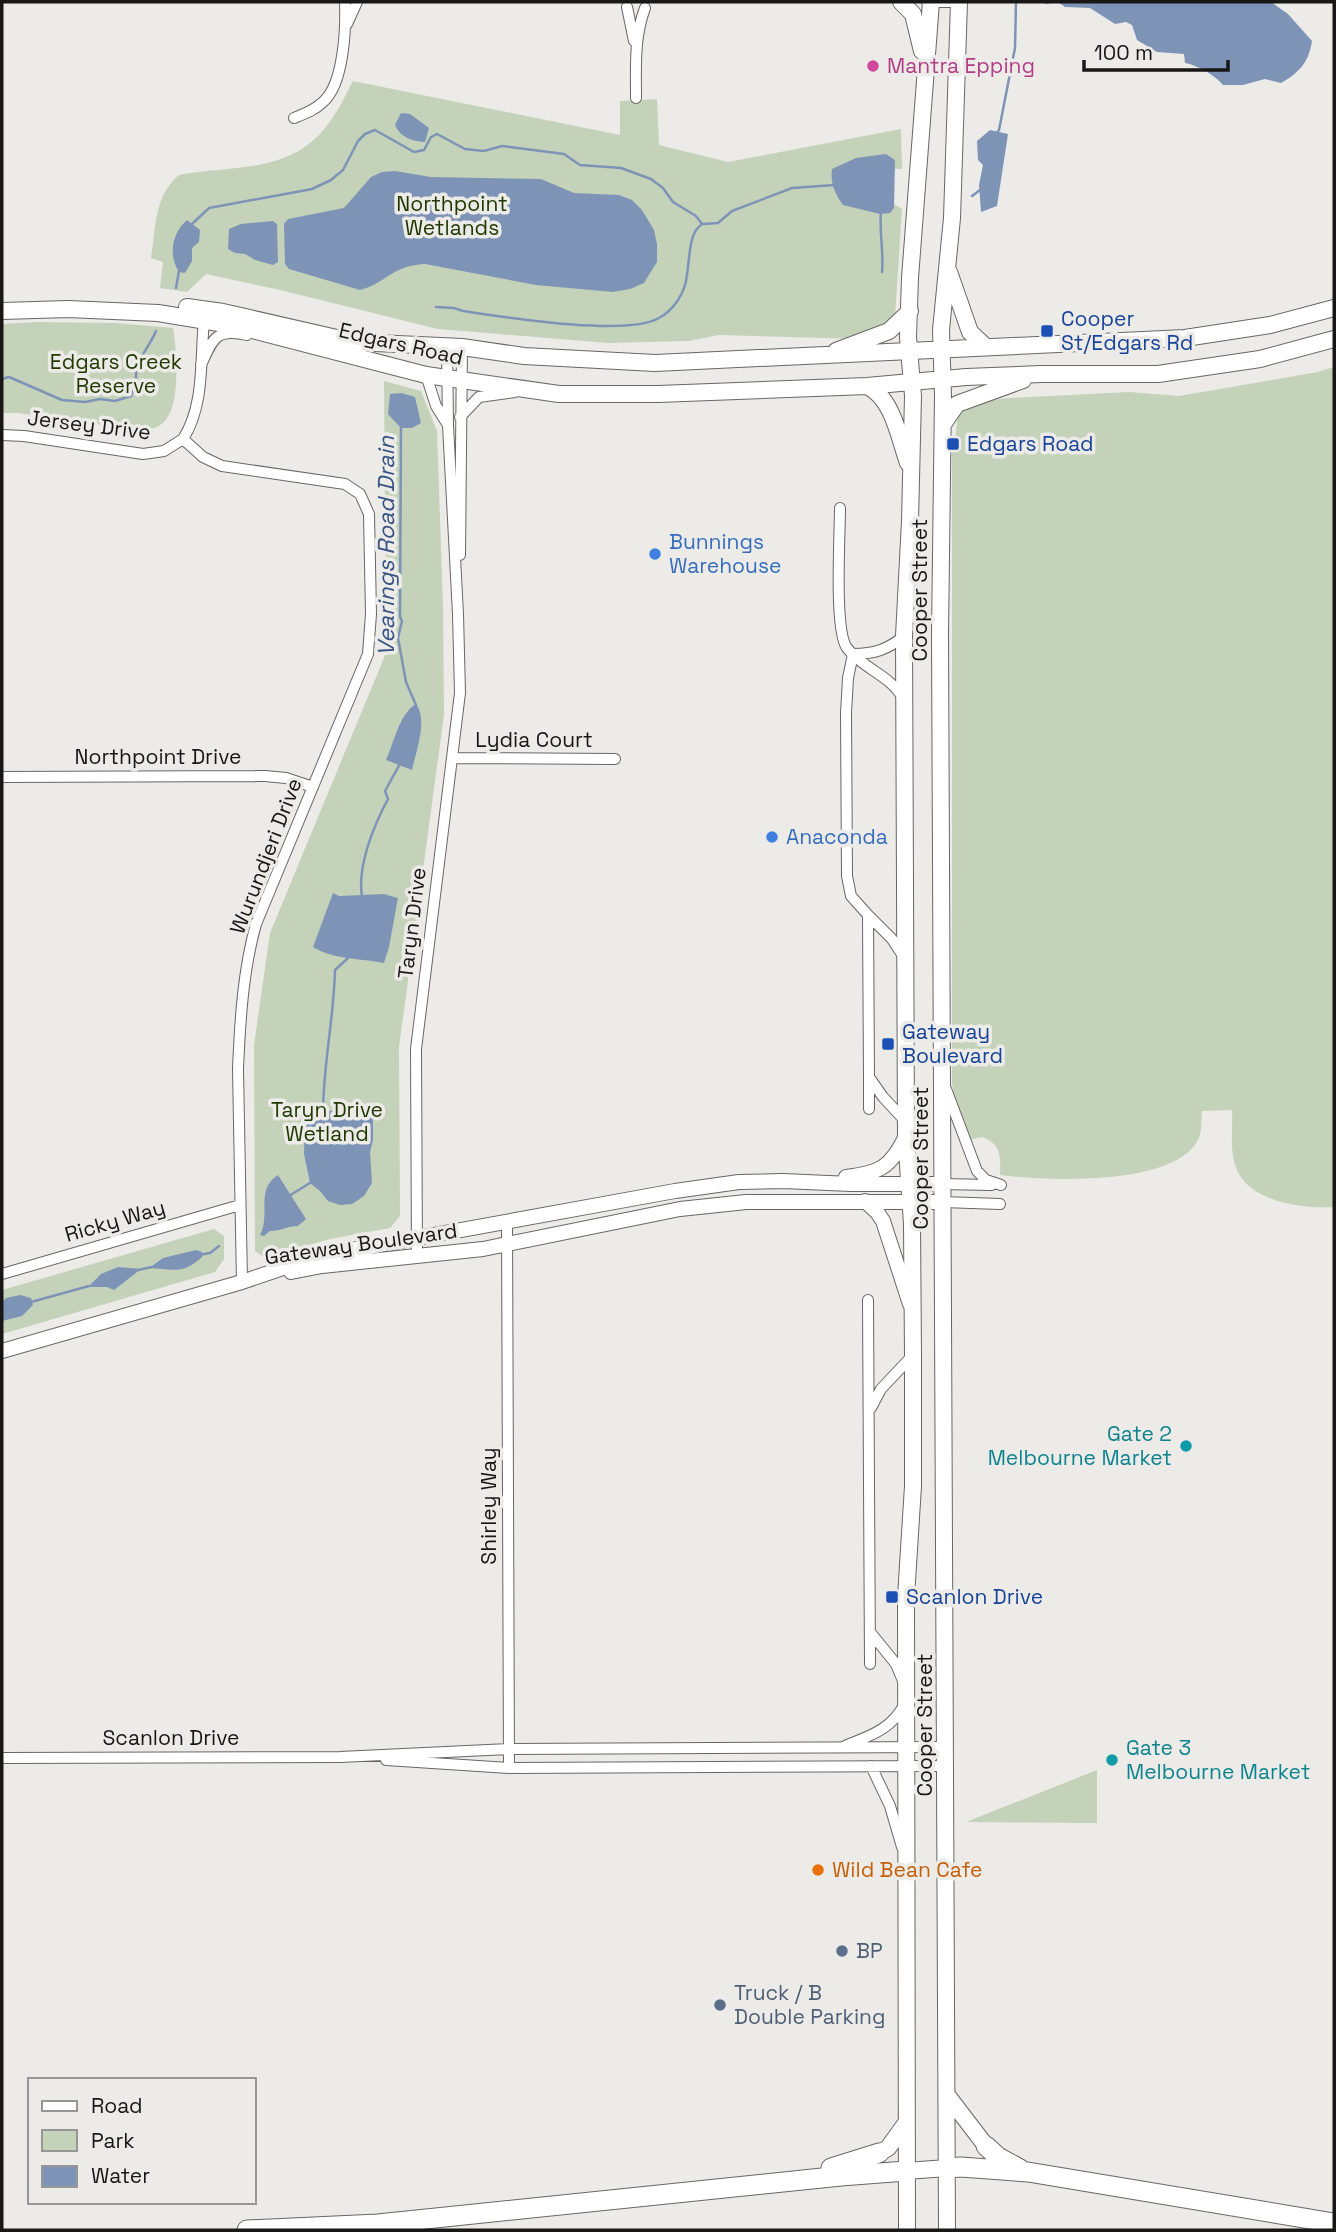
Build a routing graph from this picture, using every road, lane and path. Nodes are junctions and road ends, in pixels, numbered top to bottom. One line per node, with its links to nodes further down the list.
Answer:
1 (345, 2): 9 (street)
2 (356, 2): 9 (street)
3 (901, 2): 11 (main road)
4 (925, 2): 5 (street)
5 (931, 2): 6 (street); 11 (main road, Cooper Street)
6 (959, 2): 14 (main road, Cooper Street)
7 (622, 3): 8 (street); 10 (street)
8 (649, 5): 10 (street)
9 (346, 26): 13 (street)
10 (636, 47): 12 (street)
11 (926, 71): 18 (main road, Cooper Street)
12 (636, 98)
13 (294, 118)
14 (946, 263): 22 (main road); 23 (main road, Cooper Street)
15 (2, 301): 19 (main road, Edgars Road)
16 (1334, 308): 22 (main road, Edgars Road)
17 (2, 311): 19 (main road, Edgars Road)
18 (910, 311): 24 (main road, Cooper Street); 25 (main road)
19 (207, 315): 21 (main road, Edgars Road); 26 (main road, Edgars Road); 27 (street)
20 (1334, 339): 28 (main road, Edgars Road)
21 (454, 346): 25 (main road, Edgars Road); 30 (street, Taryn Drive)
22 (986, 347): 23 (main road, Edgars Road)
23 (941, 348): 24 (main road, Edgars Road); 31 (main road, Cooper Street)
24 (909, 351): 25 (main road, Edgars Road); 32 (main road, Cooper Street)
25 (828, 355)
26 (356, 356): 27 (street); 29 (main road, Edgars Road)
27 (201, 365): 39 (street)
28 (1041, 374): 31 (main road, Edgars Road); 37 (main road)
29 (426, 375): 30 (main road, Edgars Road); 36 (street)
30 (454, 379): 34 (main road, Edgars Road); 35 (street, Taryn Drive); 36 (street, Taryn Drive)
31 (943, 379): 32 (main road, Edgars Road); 37 (main road, Cooper Street)
32 (911, 383): 33 (main road, Edgars Road); 40 (main road, Cooper Street)
33 (867, 386): 34 (main road, Edgars Road); 40 (main road)
34 (528, 391): 35 (street)
35 (460, 417): 42 (street, Taryn Drive)
36 (448, 425): 42 (street, Taryn Drive)
37 (943, 427): 52 (main road, Cooper Street)
38 (2, 435): 39 (street, Jersey Drive)
39 (183, 439): 49 (street, Wurundjeri Drive)
40 (911, 472): 43 (main road, Cooper Street)
41 (840, 508): 44 (street)
42 (458, 614): 46 (street, Taryn Drive)
43 (904, 636): 44 (street, Cooper Street); 45 (main road, Cooper Street)
44 (853, 654): 45 (street, Cooper Street); 50 (street)
45 (904, 699): 51 (main road, Cooper Street)
46 (453, 758): 47 (street, Lydia Court); 67 (street, Taryn Drive)
47 (615, 760)
48 (2, 778): 49 (street, Northpoint Drive)
49 (313, 787): 64 (street, Wurundjeri Drive)
50 (867, 915): 51 (street); 53 (street)
51 (906, 961): 55 (main road, Cooper Street)
52 (942, 1073): 58 (main road, Cooper Street); 58 (street)
53 (869, 1077): 54 (street); 55 (street, Cooper Street)
54 (869, 1109)
55 (906, 1130): 56 (street); 57 (main road, Cooper Street)
56 (813, 1181): 57 (street, Gateway Boulevard); 59 (street, Gateway Boulevard)
57 (908, 1184): 58 (street, Gateway Boulevard); 61 (main road, Cooper Street)
58 (942, 1184): 62 (main road, Cooper Street)
59 (675, 1191): 65 (street); 66 (street, Gateway Boulevard)
60 (865, 1201): 61 (street, Gateway Boulevard); 65 (street, Gateway Boulevard); 73 (street)
61 (911, 1201): 62 (street, Gateway Boulevard); 73 (main road, Cooper Street)
62 (943, 1202): 63 (street); 80 (main road, Cooper Street)
63 (1000, 1204)
64 (240, 1205): 70 (street, Ricky Way); 71 (street, Wurundjeri Drive)
65 (680, 1209): 68 (street, Gateway Boulevard)
66 (507, 1223): 67 (street, Gateway Boulevard); 68 (street, Shirley Way)
67 (416, 1238): 69 (street, Taryn Drive); 71 (street, Gateway Boulevard)
68 (508, 1244): 69 (street, Gateway Boulevard); 82 (street, Shirley Way)
69 (417, 1258): 71 (street, Gateway Boulevard)
70 (2, 1274)
71 (242, 1282): 74 (street, Gateway Boulevard)
72 (868, 1300): 76 (street)
73 (913, 1312): 75 (main road, Cooper Street)
74 (2, 1350)
75 (913, 1354): 76 (street); 79 (main road, Cooper Street)
76 (870, 1414): 77 (street)
77 (870, 1632): 78 (street); 79 (street)
78 (870, 1664)
79 (906, 1695): 81 (main road, Cooper Street); 83 (street, Scanlon Drive)
80 (946, 1747): 81 (street, Scanlon Drive); 88 (main road, Cooper Street)
81 (906, 1748): 83 (street, Scanlon Drive); 87 (main road, Cooper Street)
82 (509, 1749): 83 (street, Scanlon Drive); 84 (street, Scanlon Drive); 89 (street, Shirley Way)
83 (839, 1749)
84 (340, 1757): 85 (street, Scanlon Drive); 89 (street, Scanlon Drive)
85 (2, 1758)
86 (871, 1766): 87 (street, Scanlon Drive); 89 (street, Scanlon Drive); 90 (street)
87 (906, 1766): 88 (street, Scanlon Drive); 90 (main road, Cooper Street)
88 (946, 1766): 91 (main road, Cooper Street)
89 (509, 1768)
90 (906, 1859): 92 (main road, Cooper Street)
91 (947, 2095): 93 (main road); 95 (main road, Cooper Street)
92 (906, 2123): 94 (main road); 96 (main road, Cooper Street)
93 (986, 2146): 97 (highway)
94 (879, 2153): 98 (highway)
95 (947, 2168): 96 (main road); 97 (highway); 102 (main road, Cooper Street)
96 (906, 2171): 98 (highway); 101 (main road, Cooper Street)
97 (1028, 2172): 99 (highway)
98 (727, 2188): 100 (highway)
99 (1334, 2223)
100 (247, 2230)
101 (906, 2230)
102 (947, 2230)

